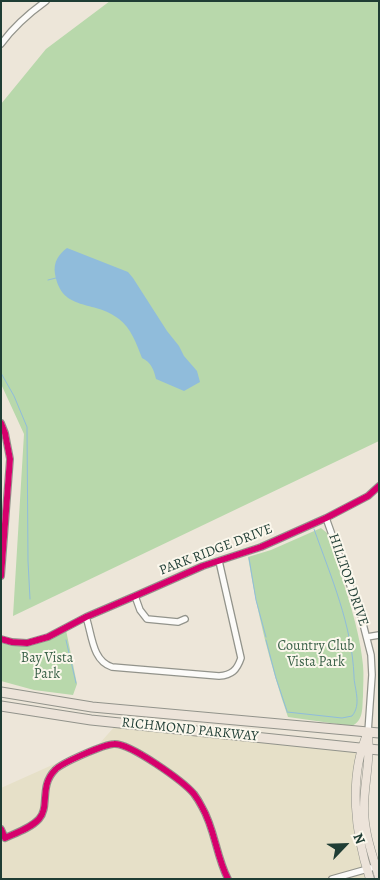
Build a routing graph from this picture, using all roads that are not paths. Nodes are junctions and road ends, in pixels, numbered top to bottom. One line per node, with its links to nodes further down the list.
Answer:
1 (46, 1): 2 (street)
2 (1, 44)
3 (1, 423): 7 (street)
4 (379, 486): 5 (street, PARK RIDGE DRIVE)
5 (326, 518): 6 (street, PARK RIDGE DRIVE); 12 (street, HILLTOP DRIVE)
6 (219, 561): 8 (street, PARK RIDGE DRIVE); 9 (street)
7 (1, 576)
8 (135, 596): 9 (street, PARK RIDGE DRIVE); 10 (street)
9 (86, 617): 13 (street, PARK RIDGE DRIVE)
10 (185, 619)
11 (379, 635): 12 (street)
12 (367, 637): 18 (street, HILLTOP DRIVE)
13 (1, 639)
14 (1, 687): 16 (highway)
15 (1, 692): 16 (highway, RICHMOND PARKWAY)
16 (23, 696): 18 (highway, RICHMOND PARKWAY)
17 (1, 706): 20 (highway, RICHMOND PARKWAY)
18 (368, 732): 19 (highway, RICHMOND PARKWAY); 20 (main road, HILLTOP DRIVE)
19 (379, 733)
20 (370, 749): 22 (main road, HILLTOP DRIVE); 23 (main road, HILLTOP DRIVE)
21 (1, 829): 26 (street)
22 (377, 867): 23 (street); 24 (main road, HILLTOP DRIVE)
23 (367, 869): 25 (main road, HILLTOP DRIVE); 27 (street)
24 (379, 876): 25 (street)
25 (368, 878)
26 (228, 879)
27 (332, 879)

